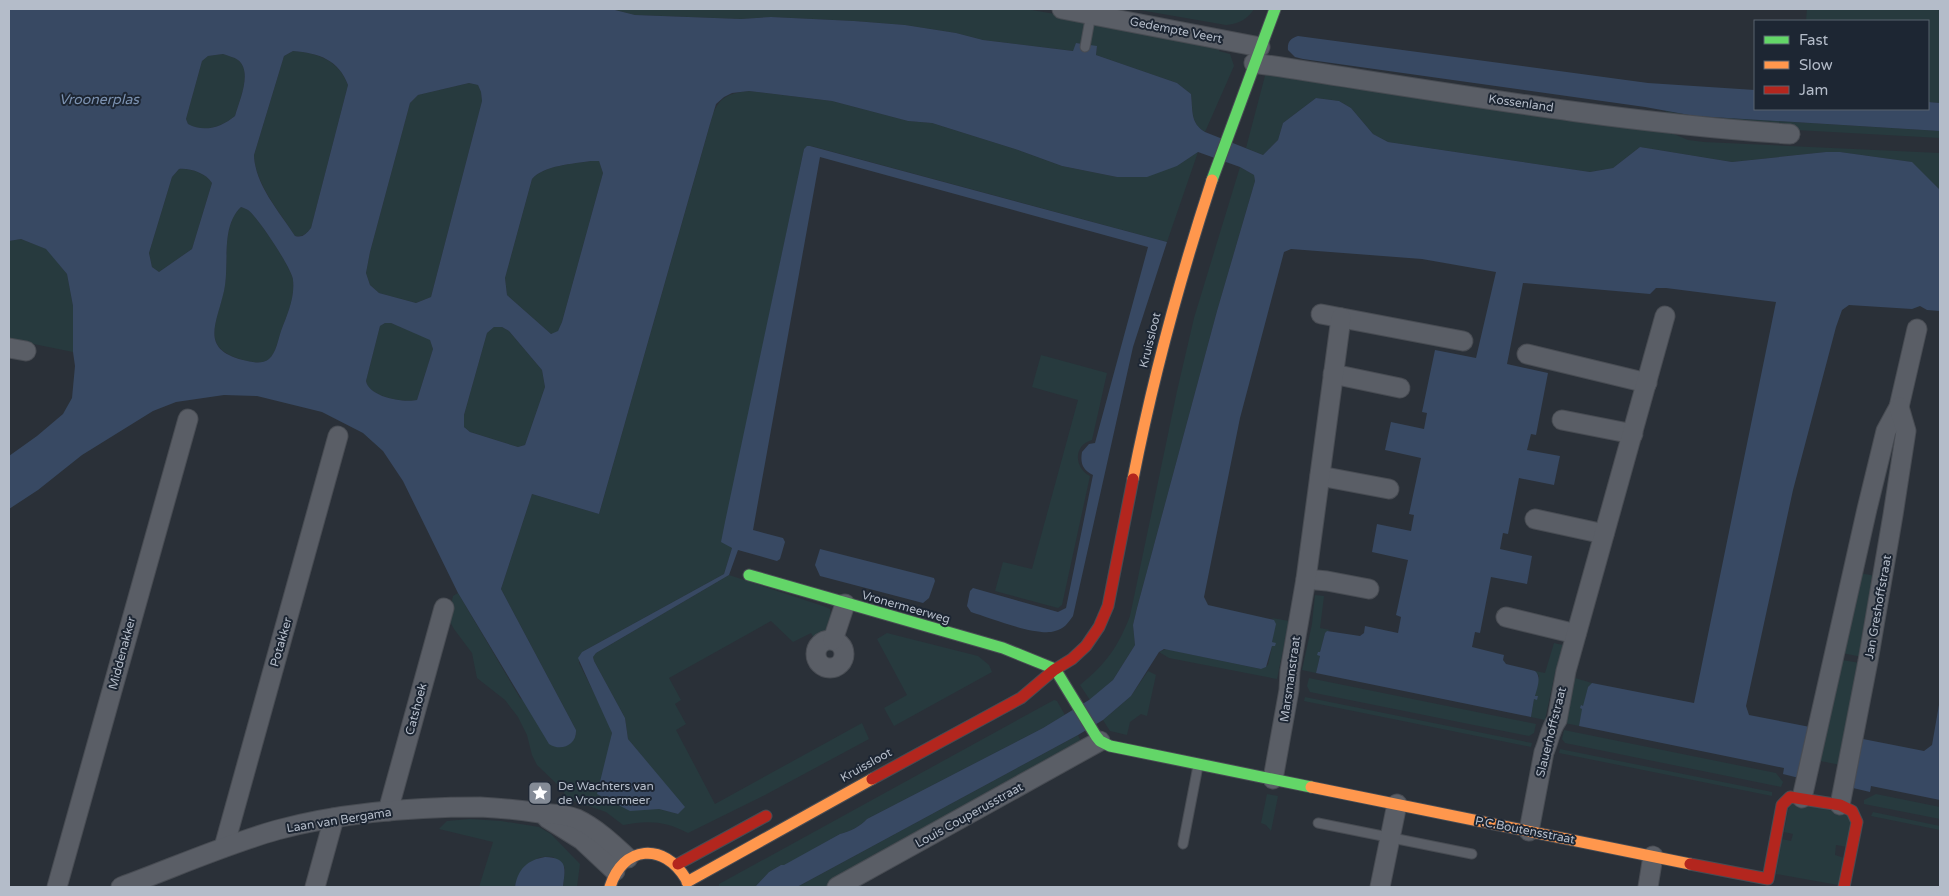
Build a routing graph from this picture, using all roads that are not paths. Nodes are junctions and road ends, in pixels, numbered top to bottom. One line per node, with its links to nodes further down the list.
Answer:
1 (1062, 9): 3 (street, Gedempte Veert)
2 (1275, 9): 5 (street, Kruissloot)
3 (1091, 14): 4 (lane); 5 (street, Gedempte Veert)
4 (1085, 48)
5 (1257, 55): 6 (street, Kossenland); 33 (street, Kruissloot)
6 (1790, 134)
7 (1321, 314): 9 (street)
8 (1665, 316): 14 (street, Slauerhoffstraat)
9 (1341, 318): 11 (street); 13 (street, Marsmanstraat)
10 (1917, 329): 16 (street, Jan Greshoffstraat)
11 (1463, 341)
12 (1528, 354): 14 (street)
13 (1334, 374): 15 (street); 21 (street, Marsmanstraat)
14 (1647, 383): 19 (street, Slauerhoffstraat)
15 (1400, 388)
16 (1899, 407): 38 (street, Jan Greshoffstraat); 40 (street, Jan Greshoffstraat)
17 (188, 419): 55 (street, Middenakker)
18 (1562, 420): 19 (street)
19 (1632, 434): 24 (street, Slauerhoffstraat)
20 (338, 436): 48 (street, Potakker)
21 (1320, 476): 22 (street); 26 (street, Marsmanstraat)
22 (1389, 489)
23 (1535, 519): 24 (street)
24 (1604, 534): 31 (street, Slauerhoffstraat)
25 (748, 575): 28 (street, Vronermeerweg)
26 (1306, 580): 27 (street); 37 (street, Marsmanstraat)
27 (1369, 589)
28 (845, 604): 32 (street); 33 (street, Vronermeerweg)
29 (444, 608): 42 (street, Catshoek)
30 (1506, 617): 31 (street)
31 (1576, 634): 45 (street, Slauerhoffstraat)
32 (833, 640)
33 (1056, 669): 34 (street, Kruissloot); 35 (street); 54 (street, Kruissloot)
34 (1027, 676)
35 (1096, 735): 36 (street, P.C.Boutensstraat); 58 (street, Louis Couperusstraat)
36 (1199, 764): 37 (street, P.C.Boutensstraat); 47 (lane)
37 (1274, 778): 39 (street, P.C.Boutensstraat)
38 (1802, 798): 40 (street); 50 (street, P.C.Boutensstraat)
39 (1397, 804): 45 (street, P.C.Boutensstraat); 46 (street)
40 (1840, 805): 61 (street)
41 (778, 809): 51 (street)
42 (388, 811): 43 (street, Laan van Bergama); 52 (street, Laan van Bergama)
43 (334, 818): 48 (street, Laan van Bergama); 57 (street)
44 (1318, 823): 46 (lane)
45 (1529, 831): 50 (street, P.C.Boutensstraat)
46 (1390, 838): 49 (lane); 59 (street)
47 (1183, 844)
48 (224, 847): 53 (street, Laan van Bergama)
49 (1472, 854)
50 (1653, 856): 60 (street)
51 (678, 864): 52 (street); 54 (street)
52 (617, 872)
53 (160, 880): 56 (street, Laan van Bergama)
54 (687, 884)
55 (57, 887)
56 (121, 887)
57 (315, 887)
58 (837, 887)
59 (1380, 887)
60 (1648, 887)
61 (1844, 887)

